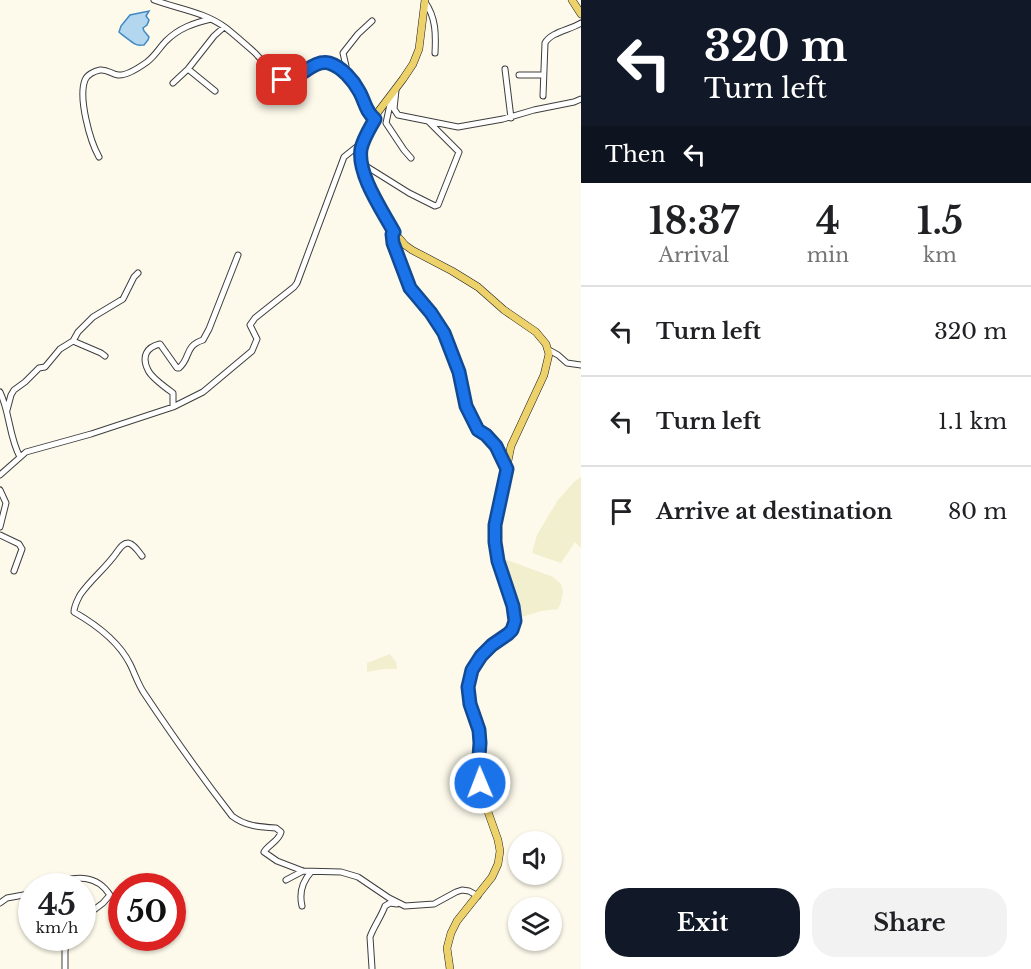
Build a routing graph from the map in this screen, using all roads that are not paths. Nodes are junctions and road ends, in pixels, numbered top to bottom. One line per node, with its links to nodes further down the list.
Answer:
1 (154, 0): 5 (street)
2 (572, 0): 4 (main road)
3 (425, 1): 9 (street); 17 (main road)
4 (581, 14)
5 (211, 19): 8 (street); 24 (street)
6 (372, 21): 12 (street)
7 (581, 23): 14 (street)
8 (224, 27): 10 (street); 12 (street)
9 (435, 53)
10 (188, 69): 15 (street); 16 (street)
11 (505, 69): 20 (street)
12 (343, 71): 21 (street)
13 (519, 75): 14 (street)
14 (543, 75): 18 (street)
15 (173, 83)
16 (215, 91)
17 (394, 92): 21 (main road); 22 (street); 25 (street)
18 (543, 96)
19 (581, 99): 20 (street)
20 (511, 118): 22 (street)
21 (375, 119): 23 (main road)
22 (429, 122): 26 (street)
23 (365, 140): 26 (main road); 35 (street)
24 (99, 157)
25 (411, 158)
26 (361, 164): 27 (main road)
27 (394, 232): 31 (main road); 38 (street)
28 (238, 255): 35 (street)
29 (138, 273): 30 (street)
30 (73, 341): 32 (street); 36 (street)
31 (549, 350): 33 (street); 38 (main road)
32 (105, 356)
33 (581, 365)
34 (0, 392): 36 (street)
35 (173, 407): 37 (street)
36 (7, 410): 37 (street)
37 (20, 457): 39 (street)
38 (507, 469): 50 (main road)
39 (0, 475)
40 (0, 490): 41 (street)
41 (0, 527)
42 (0, 535): 44 (street)
43 (142, 556): 45 (street)
44 (14, 571)
45 (303, 871): 46 (street); 47 (street)
46 (311, 872): 52 (street); 53 (street)
47 (286, 880)
48 (96, 882): 54 (street)
49 (18, 896): 51 (street)
50 (478, 896): 52 (street); 58 (main road)
51 (0, 903)
52 (401, 904): 56 (street)
53 (302, 906)
54 (96, 909)
55 (65, 951): 57 (street)
56 (372, 968)
57 (65, 969)
58 (450, 969)

